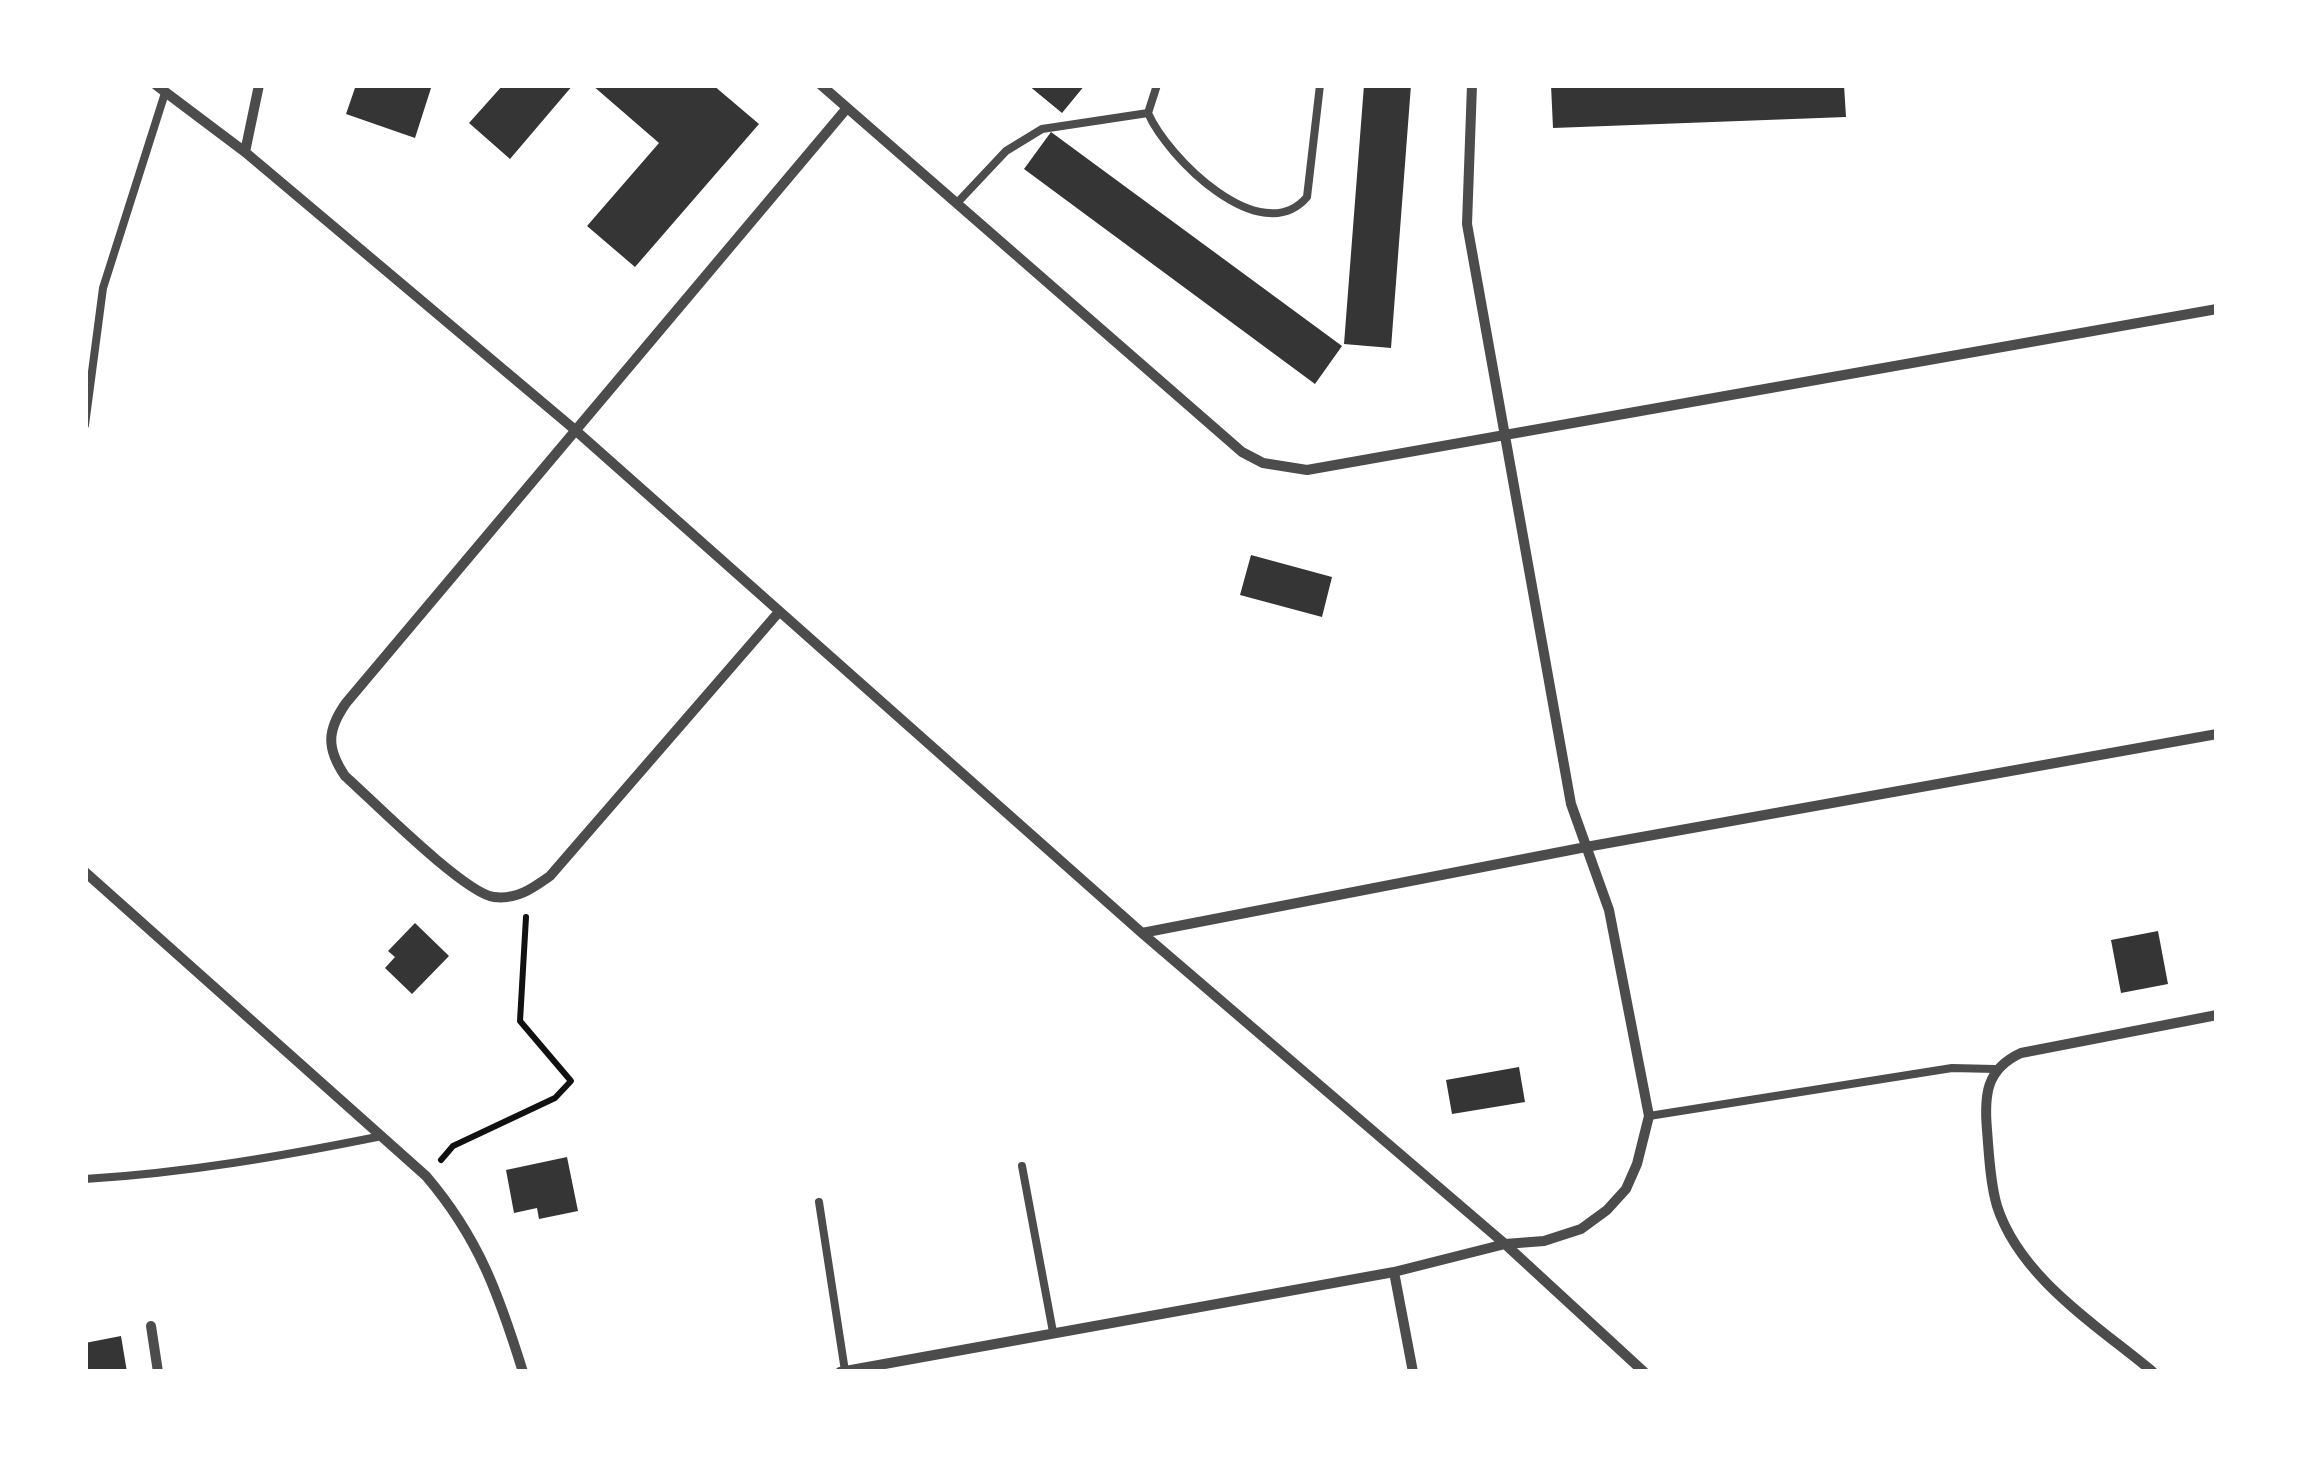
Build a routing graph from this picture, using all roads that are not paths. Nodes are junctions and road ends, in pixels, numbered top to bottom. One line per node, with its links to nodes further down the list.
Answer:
1 (259, 85): 9 (street)
2 (822, 85): 7 (street)
3 (1157, 85): 8 (lane)
4 (1320, 85): 8 (lane)
5 (1472, 85): 14 (street)
6 (160, 89): 9 (street); 12 (lane)
7 (847, 108): 10 (street); 13 (street)
8 (1148, 112): 10 (lane)
9 (245, 152): 13 (street)
10 (957, 203): 14 (street)
11 (2217, 309): 14 (street)
12 (85, 425)
13 (574, 429): 15 (street); 15 (street)
14 (1503, 434): 17 (street)
15 (778, 612): 19 (street)
16 (2217, 734): 17 (street)
17 (1586, 847): 19 (street); 22 (street)
18 (85, 872): 23 (street)
19 (1142, 933): 27 (street)
20 (2217, 1014): 21 (street)
21 (1996, 1069): 22 (lane); 36 (street)
22 (1649, 1116): 27 (street)
23 (386, 1136): 25 (lane); 33 (street)
24 (1022, 1166): 30 (lane)
25 (85, 1179)
26 (819, 1202): 31 (lane)
27 (1505, 1244): 28 (street); 35 (street)
28 (1394, 1272): 30 (street); 34 (street)
29 (151, 1326): 32 (street)
30 (1054, 1332): 31 (street)
31 (842, 1371)
32 (158, 1372)
33 (522, 1372)
34 (1413, 1372)
35 (1644, 1372)
36 (2153, 1372)

